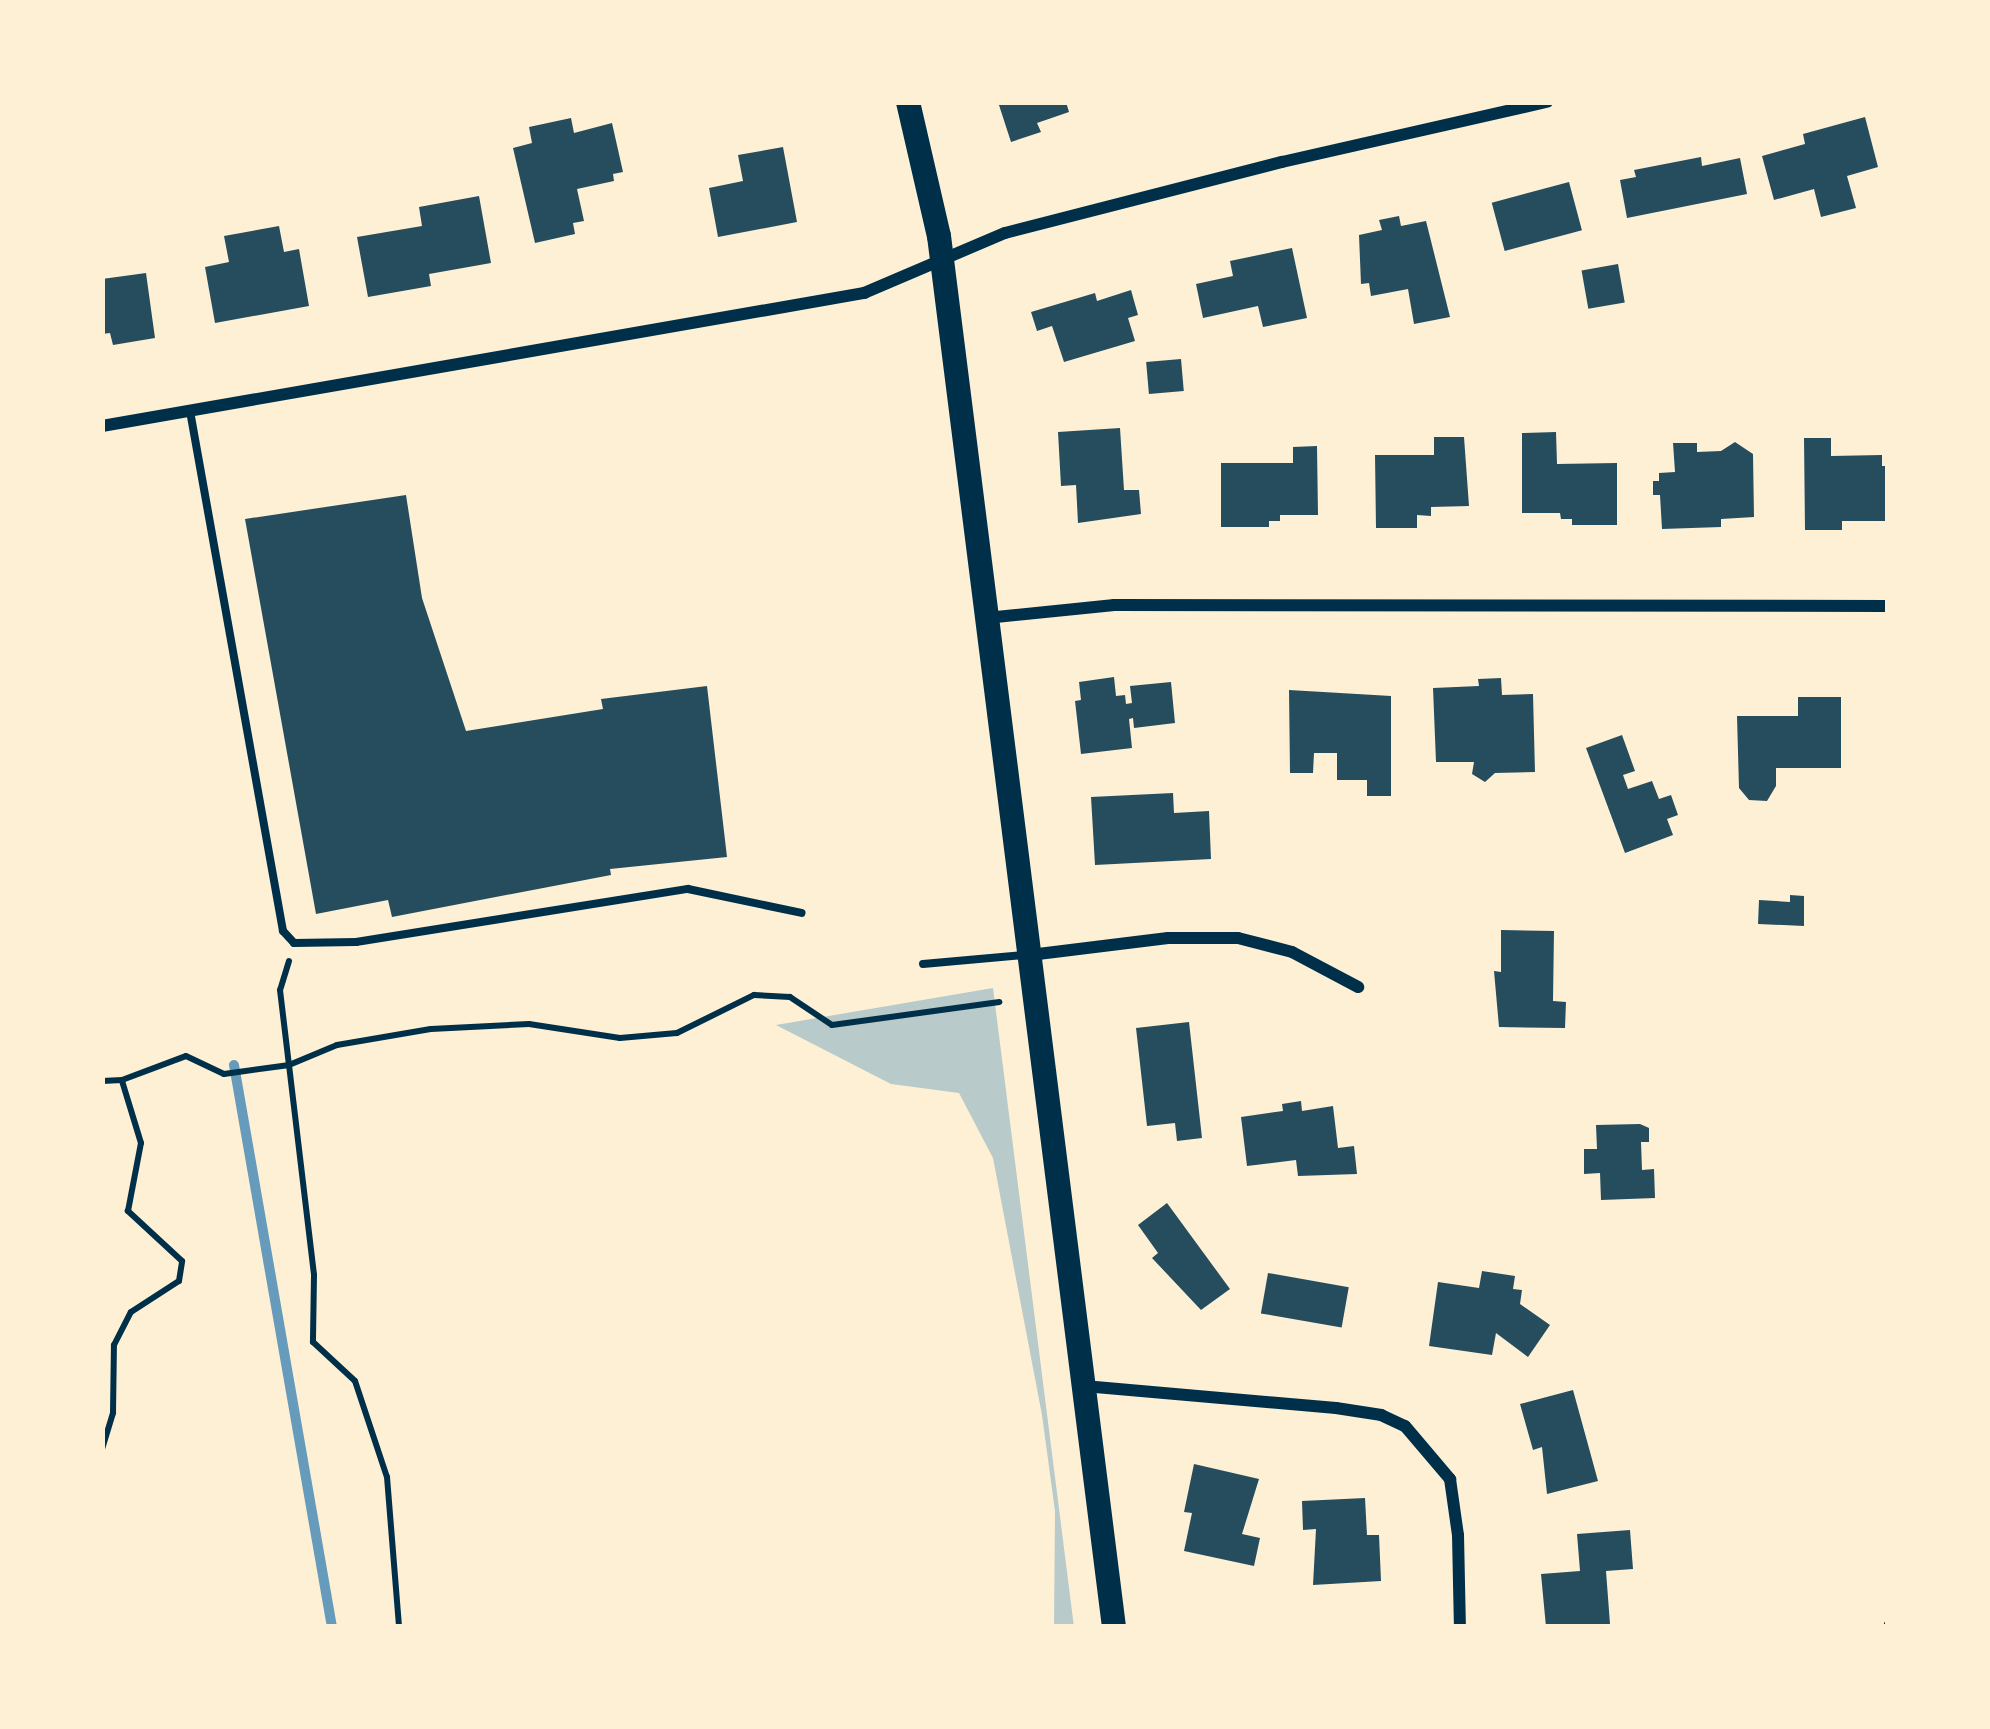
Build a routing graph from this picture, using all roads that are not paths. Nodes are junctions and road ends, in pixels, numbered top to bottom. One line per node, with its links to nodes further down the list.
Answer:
1 (908, 102): 3 (main road)
2 (1547, 102): 3 (street)
3 (941, 261): 4 (street); 7 (main road)
4 (190, 411): 5 (street); 8 (lane)
5 (102, 426)
6 (1888, 606): 7 (street)
7 (986, 618): 9 (main road)
8 (802, 913)
9 (1029, 955): 10 (lane); 11 (street); 12 (main road)
10 (923, 964)
11 (1358, 987)
12 (1083, 1386): 13 (main road); 14 (street)
13 (1114, 1627)
14 (1460, 1627)

